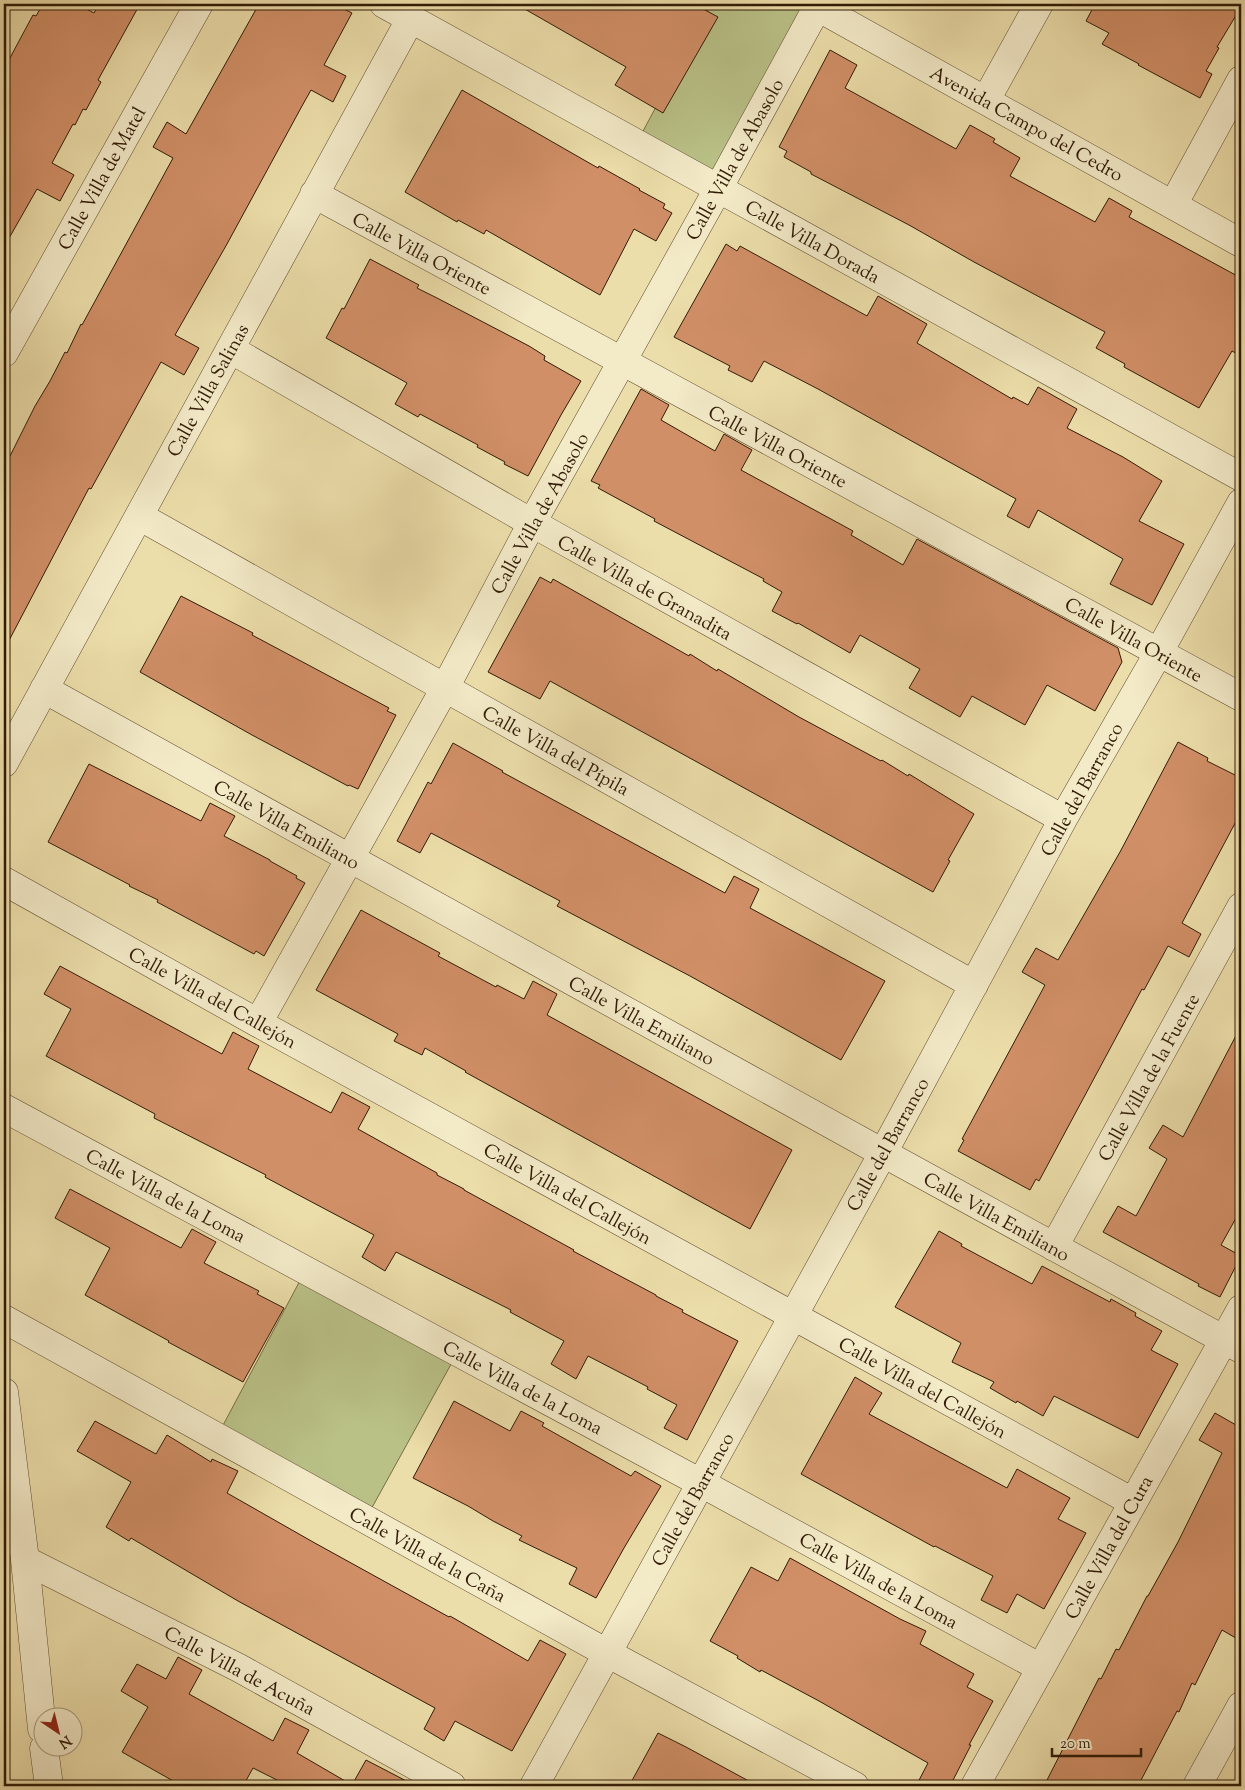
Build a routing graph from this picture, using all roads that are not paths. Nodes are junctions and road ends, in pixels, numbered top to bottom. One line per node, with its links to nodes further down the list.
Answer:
1 (199, 4): 13 (street, Calle Villa de Matel)
2 (384, 4): 5 (street, Calle Villa Dorada)
3 (1039, 4): 7 (street)
4 (816, 5): 7 (street, Avenida Campo del Cedro); 8 (street, Calle Villa de Abasolo)
5 (411, 18): 8 (street, Calle Villa Dorada); 9 (street, Calle Villa Salinas)
6 (1241, 80): 10 (street)
7 (986, 100): 10 (street, Avenida Campo del Cedro)
8 (718, 188): 14 (street, Calle Villa de Abasolo); 15 (street, Calle Villa Dorada)
9 (314, 194): 12 (street, Calle Villa Salinas); 14 (street, Calle Villa Oriente)
10 (1173, 205): 11 (street, Avenida Campo del Cedro)
11 (1241, 243)
12 (230, 349): 17 (street, Calle Villa Salinas); 18 (street, Calle Villa de Granadita)
13 (4, 353)
14 (622, 362): 18 (street, Calle Villa de Abasolo); 19 (street, Calle Villa Oriente)
15 (1241, 477)
16 (1241, 503): 19 (street, Calle del Barranco)
17 (138, 516): 20 (street, Calle Villa del Pípila); 21 (street, Calle Villa Salinas)
18 (532, 523): 20 (street, Calle Villa de Abasolo); 24 (street, Calle Villa de Granadita)
19 (1159, 652): 22 (street, Calle Villa Oriente); 24 (street, Calle del Barranco)
20 (445, 688): 25 (street, Calle Villa de Abasolo); 28 (street, Calle Villa del Pípila)
21 (44, 689): 23 (street, Calle Villa Salinas); 25 (street, Calle Villa Emiliano)
22 (1241, 697)
23 (4, 763)
24 (1063, 819): 28 (street, Calle del Barranco)
25 (349, 858): 29 (street, Calle Villa de Abasolo); 31 (street, Calle Villa Emiliano)
26 (4, 881): 29 (street, Calle Villa del Callejón)
27 (1241, 907): 32 (street, Calle Villa de la Fuente)
28 (974, 985): 31 (street, Calle del Barranco)
29 (258, 1023): 34 (street, Calle Villa del Callejón)
30 (4, 1108): 38 (street, Calle Villa de la Loma)
31 (883, 1154): 32 (street, Calle Villa Emiliano); 34 (street, Calle del Barranco)
32 (1054, 1247): 36 (street, Calle Villa Emiliano)
33 (1241, 1309): 36 (street, Calle Villa del Cura)
34 (793, 1316): 38 (street, Calle del Barranco); 39 (street, Calle Villa del Callejón)
35 (4, 1319): 41 (street, Calle Villa de la Caña)
36 (1233, 1344): 39 (street, Calle Villa del Cura)
37 (4, 1392): 40 (street)
38 (701, 1483): 41 (street, Calle del Barranco); 42 (street, Calle Villa de la Loma)
39 (1133, 1502): 42 (street, Calle Villa del Cura)
40 (25, 1560): 44 (street); 47 (street, Calle Villa de Acuña)
41 (607, 1654): 48 (street, Calle del Barranco); 49 (street, Calle Villa de la Caña)
42 (1041, 1668): 50 (street, Calle Villa del Cura)
43 (1241, 1706): 51 (street)
44 (40, 1708)
45 (45, 1758): 46 (street)
46 (48, 1786)
47 (452, 1786)
48 (534, 1786)
49 (855, 1786)
50 (975, 1786)
51 (1197, 1786)

